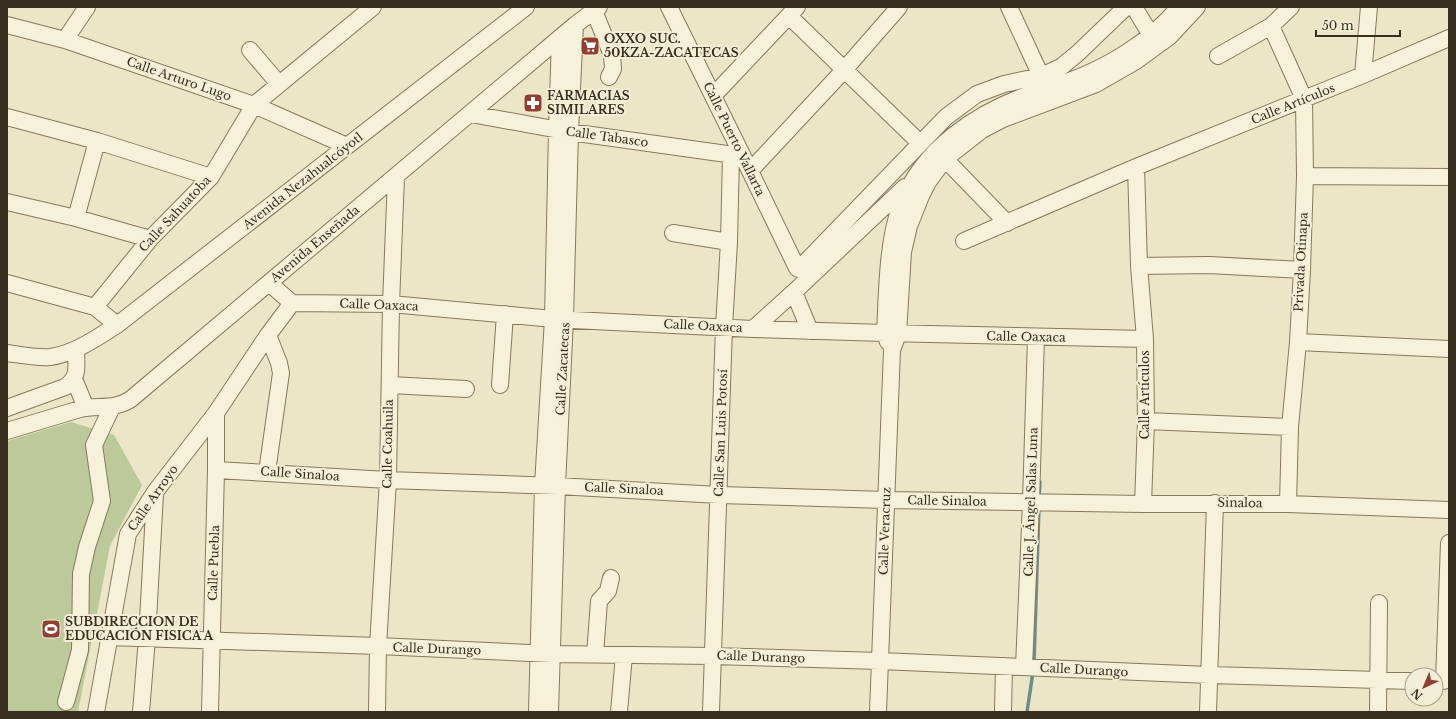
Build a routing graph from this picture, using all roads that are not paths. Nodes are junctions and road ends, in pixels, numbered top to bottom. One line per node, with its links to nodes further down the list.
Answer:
1 (87, 7): 21 (street)
2 (373, 7): 29 (street, Calle Sahuatoba)
3 (526, 7): 14 (street, Avenida Nezahualcóyotl)
4 (668, 7): 30 (street, Calle Puerto Vallarta)
5 (899, 7): 25 (street)
6 (1009, 7): 27 (street)
7 (1126, 7): 27 (street)
8 (1134, 7): 22 (street)
9 (1179, 7): 22 (street)
10 (1197, 7): 22 (street)
11 (1292, 7): 18 (street)
12 (1369, 7): 26 (street)
13 (597, 9): 17 (street, Avenida Enseñada); 28 (street)
14 (509, 12): 38 (street, Avenida Nezahualcóyotl)
15 (793, 12): 25 (street); 30 (street)
16 (7, 25): 21 (street, Calle Arturo Lugo)
17 (575, 25): 19 (street, Avenida Enseñada); 35 (street, Calle Zacatecas)
18 (1271, 26): 24 (street); 31 (street, Privada Otinapa)
19 (560, 38): 33 (street, Avenida Enseñada); 35 (street, Calle Zacatecas)
20 (1449, 38): 26 (street, Calle Artículos)
21 (65, 40): 32 (street, Calle Arturo Lugo)
22 (1154, 40): 40 (street); 47 (street)
23 (250, 50): 29 (street)
24 (1218, 56)
25 (845, 69): 37 (street); 42 (street)
26 (1364, 75): 31 (street, Calle Artículos)
27 (1041, 76): 37 (street)
28 (609, 77)
29 (279, 84): 32 (street, Calle Sahuatoba)
30 (713, 96): 39 (street, Calle Puerto Vallarta)
31 (1304, 99): 41 (street, Calle Artículos); 43 (street, Privada Otinapa)
32 (254, 105): 38 (street, Calle Arturo Lugo); 44 (street, Calle Sahuatoba)
33 (471, 114): 35 (street, Calle Tabasco); 45 (street, Avenida Enseñada)
34 (7, 118): 36 (street)
35 (564, 131): 39 (street, Calle Tabasco); 65 (street, Calle Zacatecas)
36 (98, 141): 44 (street); 50 (street)
37 (920, 143): 42 (street, Calle Puerto Vallarta)
38 (348, 146): 66 (street, Avenida Nezahualcóyotl)
39 (737, 156): 42 (street, Calle Puerto Vallarta); 55 (street, Calle San Luis Potosí)
40 (945, 159): 49 (street); 51 (street)
41 (1136, 167): 51 (street, Calle Artículos); 56 (street, Calle Artículos)
42 (750, 171)
43 (1305, 176): 46 (street); 57 (street, Privada Otinapa)
44 (211, 177): 53 (street, Calle Sahuatoba)
45 (396, 177): 59 (street, Avenida Enseñada); 62 (street, Calle Coahuila)
46 (1449, 177)
47 (912, 181): 49 (street); 60 (street)
48 (7, 202): 50 (street)
49 (905, 217): 70 (street, Calle Veracruz)
50 (76, 218): 53 (street)
51 (1007, 223): 54 (street, Calle Artículos)
52 (673, 233): 55 (street)
53 (150, 239): 63 (street, Calle Sahuatoba)
54 (964, 241)
55 (729, 242): 67 (street, Calle San Luis Potosí)
56 (1139, 266): 57 (street); 73 (street, Calle Artículos)
57 (1302, 270): 74 (street, Privada Otinapa)
58 (7, 282): 63 (street)
59 (269, 283): 61 (street); 82 (street, Avenida Enseñada)
60 (794, 292): 68 (street); 69 (street)
61 (292, 303): 62 (street, Calle Oaxaca); 71 (street, Calle Arroyo)
62 (391, 304): 64 (street, Calle Oaxaca); 79 (street, Calle Coahuila)
63 (95, 307): 66 (street)
64 (506, 314): 65 (street, Calle Oaxaca); 80 (street)
65 (559, 319): 67 (street, Calle Oaxaca); 92 (street, Calle Zacatecas)
66 (117, 325): 75 (street, Avenida Nezahualcóyotl)
67 (724, 327): 68 (street, Calle Oaxaca); 94 (street, Calle San Luis Potosí)
68 (752, 329): 69 (street, Calle Oaxaca)
69 (810, 331): 70 (street, Calle Oaxaca)
70 (892, 333): 72 (street, Calle Oaxaca); 95 (street, Calle Veracruz)
71 (268, 335): 85 (street, Calle Arroyo); 90 (street)
72 (1036, 337): 73 (street, Calle Oaxaca); 96 (street, Calle J. Ángel Salas Luna)
73 (1145, 339): 86 (street, Calle Artículos)
74 (1298, 342): 76 (street); 87 (street, Privada Otinapa)
75 (76, 349): 77 (street, Avenida Nezahualcóyotl); 78 (street)
76 (1449, 349)
77 (7, 353)
78 (74, 379): 83 (street); 84 (street)
79 (390, 385): 81 (street); 91 (street, Calle Coahuila)
80 (500, 385)
81 (466, 389)
82 (112, 407): 84 (street, Avenida Enseñada); 119 (street)
83 (7, 408)
84 (86, 408): 88 (street, Avenida Enseñada)
85 (216, 413): 89 (street, Calle Puebla); 93 (street, Calle Arroyo)
86 (1146, 421): 87 (street); 98 (street, Calle Artículos)
87 (1290, 427): 99 (street, Privada Otinapa)
88 (7, 431)
89 (216, 470): 90 (street, Calle Sinaloa); 106 (street, Calle Puebla)
90 (266, 472): 91 (street, Calle Sinaloa)
91 (388, 480): 92 (street, Calle Sinaloa); 107 (street, Calle Coahuila)
92 (550, 485): 94 (street, Calle Sinaloa); 108 (street, Calle Zacatecas)
93 (155, 492): 104 (street, Calle Arroyo); 105 (street)
94 (719, 495): 95 (street, Calle Sinaloa); 111 (street, Calle San Luis Potosí)
95 (886, 500): 96 (street, Calle Sinaloa); 112 (street, Calle Veracruz)
96 (1031, 502): 98 (street, Sinaloa); 114 (street, Calle J. Ángel Salas Luna)
97 (1216, 503): 98 (street, Sinaloa); 99 (street, Sinaloa); 115 (street)
98 (1143, 504)
99 (1288, 504): 100 (street, Sinaloa)
100 (1449, 510)
101 (1449, 543): 117 (street)
102 (611, 578): 109 (street)
103 (1379, 603): 116 (street)
104 (109, 638): 105 (street, Calle Durango); 120 (street, Calle Arroyo)
105 (147, 638): 106 (street, Calle Durango); 121 (street)
106 (212, 640): 107 (street, Calle Durango); 122 (street, Calle Puebla)
107 (378, 646): 108 (street, Calle Durango); 123 (street, Calle Coahuila)
108 (545, 654): 109 (street, Calle Durango); 124 (street, Calle Zacatecas); 125 (street, Calle Zacatecas)
109 (595, 655): 110 (street, Calle Durango)
110 (624, 655): 111 (street, Calle Durango); 126 (street)
111 (713, 656): 112 (street, Calle Durango); 127 (street, Calle San Luis Potosí)
112 (880, 661): 113 (street, Calle Durango); 128 (street, Calle Veracruz)
113 (1004, 666): 114 (street, Calle Durango); 129 (street)
114 (1024, 667): 115 (street, Calle Durango)
115 (1209, 676): 116 (street, Calle Durango); 130 (street)
116 (1379, 680): 118 (street, Calle Durango); 131 (street)
117 (1444, 680)
118 (1404, 681)
119 (66, 702)
120 (96, 712)
121 (140, 712)
122 (210, 712)
123 (377, 712)
124 (536, 712)
125 (550, 712)
126 (619, 712)
127 (712, 712)
128 (878, 712)
129 (1003, 712)
130 (1208, 712)
131 (1378, 712)

